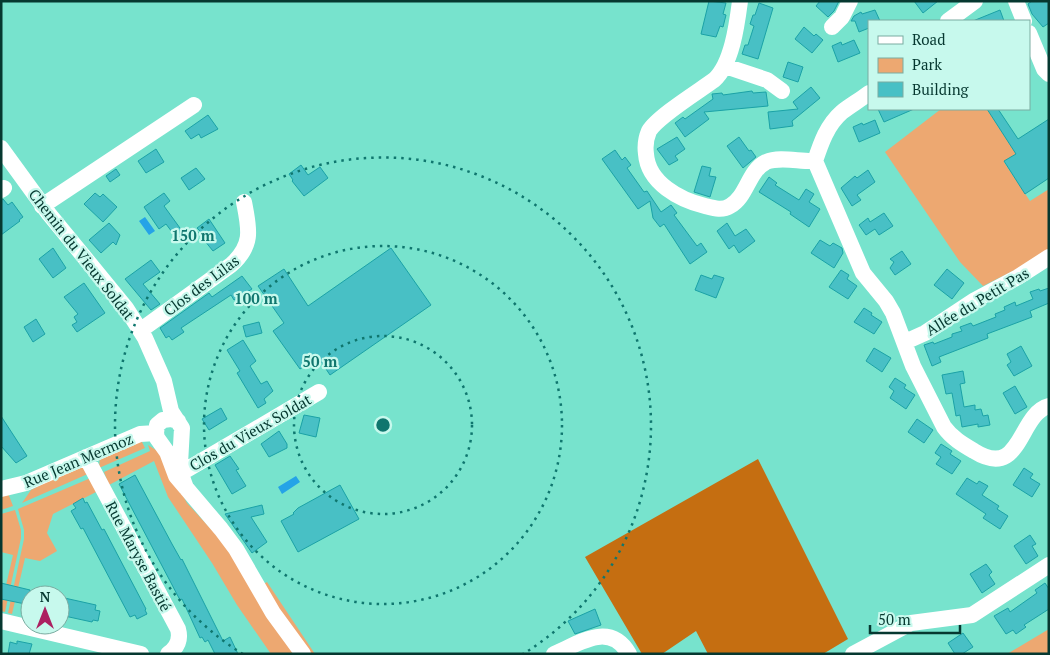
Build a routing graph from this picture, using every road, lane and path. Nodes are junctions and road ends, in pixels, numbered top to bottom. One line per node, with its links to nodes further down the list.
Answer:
1 (740, 1): 9 (street)
2 (850, 1): 7 (street)
3 (975, 1): 5 (street)
4 (1016, 1): 6 (street)
5 (949, 20)
6 (1024, 20)
7 (832, 27)
8 (1030, 35): 10 (street)
9 (725, 66): 11 (street); 15 (street)
10 (1049, 74)
11 (782, 92)
12 (868, 94): 15 (street)
13 (194, 105): 17 (street)
14 (1, 148): 17 (street, Chemin du Vieux Soldat)
15 (815, 161): 20 (street)
16 (244, 202): 19 (street, Clos des Lilas)
17 (42, 206): 19 (street, Chemin du Vieux Soldat)
18 (1049, 258): 20 (street, Allée du Petit Pas)
19 (141, 330): 21 (street, Chemin du Vieux Soldat)
20 (905, 342): 23 (street)
21 (157, 364): 24 (street, Chemin du Vieux Soldat); 25 (street, Chemin du Vieux Soldat)
22 (319, 392): 28 (street, Clos du Vieux Soldat)
23 (1049, 406)
24 (178, 422): 25 (street); 26 (street)
25 (159, 433): 26 (street); 27 (street, Rue Jean Mermoz); 28 (street, Chemin du Vieux Soldat)
26 (182, 438): 28 (street)
27 (86, 456): 29 (street, Rue Jean Mermoz); 33 (street, Rue Maryse Bastié)
28 (183, 480): 34 (street, Chemin du Vieux Soldat)
29 (2, 486)
30 (1049, 565): 37 (street)
31 (1, 621): 32 (street)
32 (141, 654)
33 (168, 654)
34 (303, 654)
35 (554, 654): 36 (street)
36 (629, 654)
37 (853, 654)

